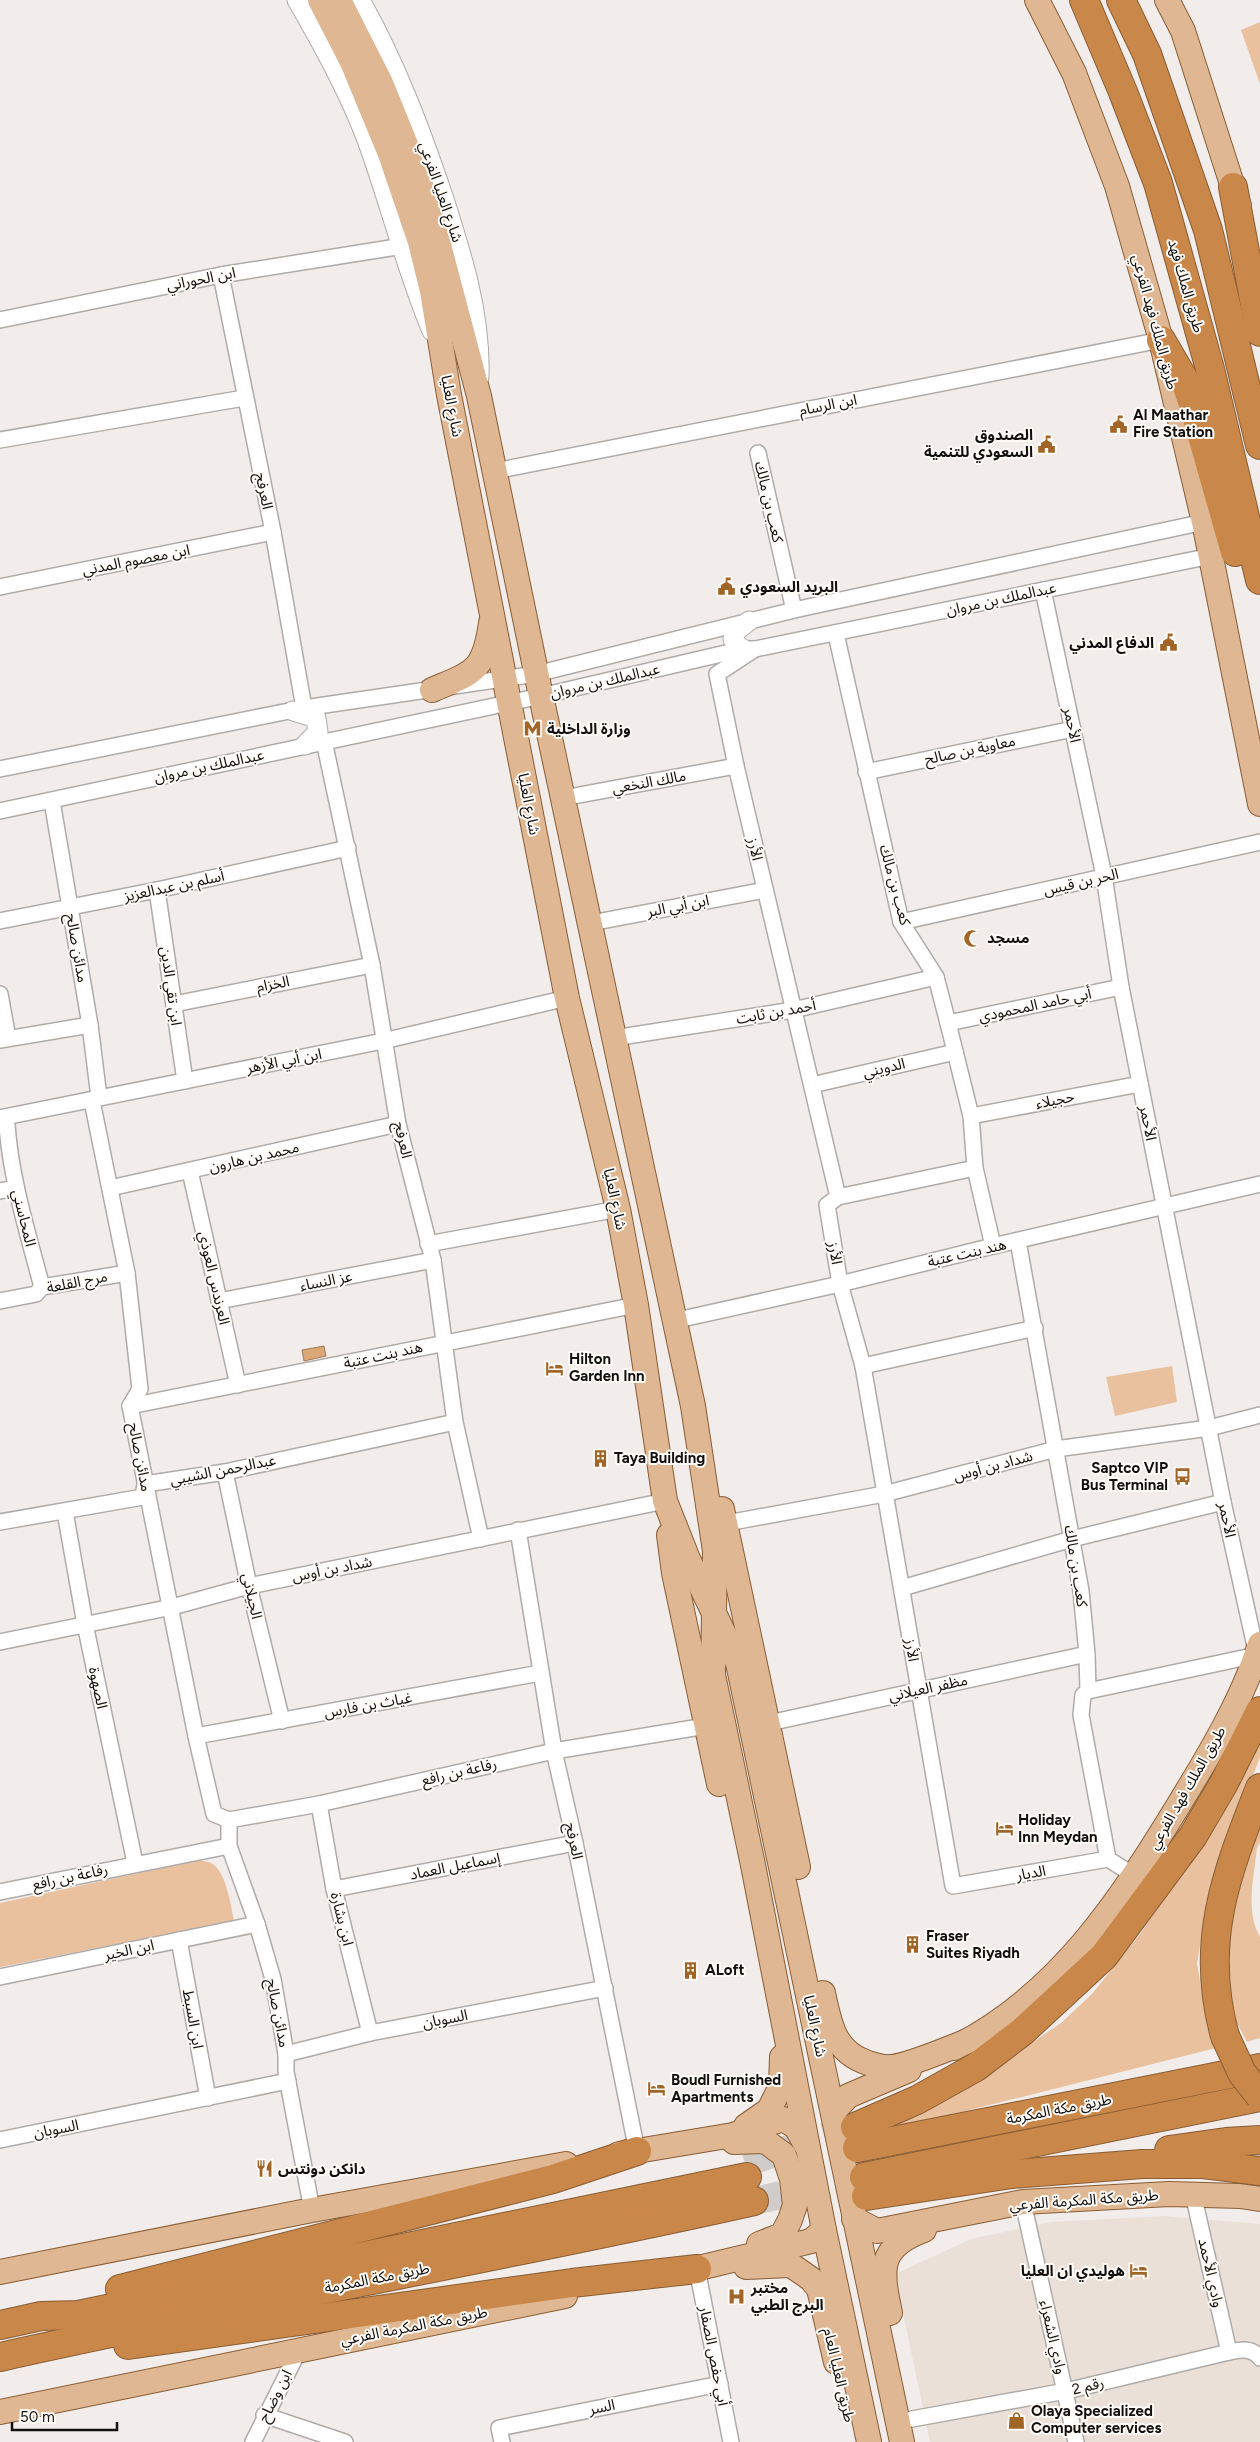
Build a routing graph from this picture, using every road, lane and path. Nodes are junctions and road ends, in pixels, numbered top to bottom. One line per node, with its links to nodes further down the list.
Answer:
1 (297, 0): 10 (street)
2 (320, 0): 16 (main road, شارع العليا)
3 (339, 0): 17 (main road, شارع العليا)
4 (360, 0): 17 (street, شارع العليا الفرعي)
5 (1037, 0): 15 (main road, طريق الملك فهد الفرعي)
6 (1084, 0): 26 (highway, طريق الملك فهد)
7 (1121, 0): 20 (highway)
8 (1167, 0): 9 (main road)
9 (1233, 187): 11 (main road); 14 (highway)
10 (403, 246): 12 (street, ابن الحوراني); 16 (street)
11 (1260, 272)
12 (221, 275): 13 (street, ابن الحوراني); 18 (street, العرفج)
13 (0, 320)
14 (1260, 332)
15 (1161, 340): 22 (street, ابن الرسام); 23 (main road, طريق الملك فهد الفرعي); 29 (highway)
16 (444, 358): 31 (main road, شارع العليا)
17 (479, 396): 22 (main road, شارع العليا)
18 (244, 398): 19 (street); 24 (street, العرفج)
19 (0, 440)
20 (1260, 445)
21 (758, 453): 30 (street, كعب بن مالك)
22 (495, 471): 35 (main road, شارع العليا)
23 (1204, 522): 25 (main road, طريق الملك فهد الفرعي); 30 (street, عبدالملك بن مروان)
24 (272, 532): 27 (street, ابن معصوم المدني); 38 (street, العرفج)
25 (1211, 556): 28 (street, عبدالملك بن مروان); 47 (main road, طريق الملك فهد الفرعي)
26 (1260, 580)
27 (0, 587)
28 (1043, 590): 33 (street, عبدالملك بن مروان); 39 (street, الأحمر)
29 (1260, 598)
30 (794, 610): 32 (street, عبدالملك بن مروان)
31 (492, 611): 36 (main road); 37 (main road, شارع العليا)
32 (748, 621): 34 (street); 35 (street, عبدالملك بن مروان)
33 (836, 634): 34 (street, عبدالملك بن مروان); 44 (street, كعب بن مالك)
34 (749, 649): 35 (street, عبدالملك بن مروان); 42 (street, الأرز)
35 (538, 685): 37 (street, عبدالملك بن مروان); 37 (street, عبدالملك بن مروان); 45 (main road, شارع العليا)
36 (432, 690): 37 (street, عبدالملك بن مروان); 38 (street, عبدالملك بن مروان)
37 (507, 690): 40 (street, عبدالملك بن مروان); 62 (main road, شارع العليا)
38 (299, 710): 41 (street); 43 (street, عبدالملك بن مروان)
39 (1073, 729): 44 (street, معاوية بن صالح); 51 (street, الأحمر)
40 (324, 741): 41 (street, عبدالملك بن مروان); 50 (street, العرفج)
41 (305, 745): 46 (street, عبدالملك بن مروان)
42 (736, 766): 45 (street, مالك النخعي); 53 (street, الأرز)
43 (0, 769)
44 (866, 772): 56 (street, كعب بن مالك)
45 (563, 798): 57 (main road, شارع العليا)
46 (52, 801): 48 (street, عبدالملك بن مروان); 54 (street, مدائن صالح)
47 (1260, 804)
48 (0, 811)
49 (1260, 842): 51 (street, الحر بن قيس)
50 (348, 848): 52 (street, أسلم بن عبدالعزيز); 58 (street, العرفج)
51 (1104, 876): 56 (street, الحر بن قيس); 60 (street, الأحمر)
52 (157, 890): 54 (street, أسلم بن عبدالعزيز); 63 (street, ابن تقي الدين)
53 (765, 890): 57 (street, ابن أبي البر); 64 (street, الأرز)
54 (70, 907): 55 (street, أسلم بن عبدالعزيز); 66 (street, مدائن صالح)
55 (0, 921)
56 (902, 922): 59 (street, كعب بن مالك)
57 (591, 923): 67 (main road, شارع العليا)
58 (372, 965): 63 (street, الخزام); 69 (street, العرفج)
59 (936, 977): 64 (street, أحمد بن ثابت); 65 (street, كعب بن مالك)
60 (1120, 987): 65 (street, أبي حامد المحمودي); 72 (street, الأحمر)
61 (0, 994): 68 (street)
62 (567, 998): 69 (street, ابن أبي الأزهر); 86 (main road, شارع العليا)
63 (174, 1004): 71 (street, ابن تقي الدين)
64 (793, 1010): 67 (street, أحمد بن ثابت); 73 (street, الأرز)
65 (948, 1023): 70 (street, كعب بن مالك)
66 (90, 1026): 68 (street); 74 (street, مدائن صالح)
67 (614, 1038): 97 (main road, شارع العليا)
68 (4, 1039)
69 (383, 1041): 71 (street, ابن أبي الأزهر); 77 (street, العرفج)
70 (955, 1052): 73 (street, الدويني); 75 (street, كعب بن مالك)
71 (185, 1081): 74 (street, ابن أبي الأزهر)
72 (1140, 1084): 75 (street, حجيلاء); 85 (street, الأحمر)
73 (812, 1085): 84 (street, الأرز)
74 (95, 1099): 76 (street, ابن أبي الأزهر); 82 (street, مدائن صالح)
75 (971, 1116): 78 (street, كعب بن مالك)
76 (0, 1120): 81 (street, المحاسني)
77 (398, 1124): 79 (street, محمد بن هارون); 88 (street, العرفج)
78 (975, 1168): 84 (street); 89 (street, كعب بن مالك)
79 (190, 1171): 82 (street, محمد بن هارون); 95 (street, العرندس العوذي)
80 (1260, 1184): 85 (street, هند بنت عتبة)
81 (16, 1188): 83 (street); 93 (street, المحاسني)
82 (110, 1188): 91 (street, مدائن صالح)
83 (0, 1191)
84 (838, 1197): 92 (street, الأرز)
85 (1164, 1207): 87 (street, هند بنت عتبة); 106 (street, الأحمر)
86 (618, 1209): 88 (street); 96 (main road, شارع العليا)
87 (1018, 1241): 89 (street, هند بنت عتبة); 98 (street, كعب بن مالك)
88 (428, 1244): 90 (street, العرفج)
89 (993, 1246): 92 (street, هند بنت عتبة)
90 (433, 1260): 95 (street, عز النساء); 99 (street, العرفج)
91 (127, 1273): 93 (street, مرج القلعة); 102 (street, مدائن صالح)
92 (840, 1284): 97 (street, هند بنت عتبة); 100 (street, الأرز)
93 (42, 1287): 94 (street, مرج القلعة)
94 (0, 1301)
95 (219, 1301): 101 (street, العرندس العوذي)
96 (636, 1304): 99 (street, هند بنت عتبة); 111 (main road, شارع العليا)
97 (673, 1321): 103 (main road, شارع العليا)
98 (1035, 1328): 100 (street); 107 (street, كعب بن مالك)
99 (446, 1342): 101 (street, هند بنت عتبة); 105 (street, العرفج)
100 (863, 1366): 110 (street, الأرز)
101 (238, 1386): 102 (street, هند بنت عتبة)
102 (130, 1406): 109 (street, مدائن صالح)
103 (693, 1406): 115 (main road); 122 (main road, شارع العليا)
104 (1260, 1415): 106 (street, شداد بن أوس)
105 (455, 1422): 108 (street, عبدالرحمن الشيبي); 117 (street, العرفج)
106 (1209, 1428): 107 (street, شداد بن أوس); 112 (street, الأحمر)
107 (1056, 1449): 110 (street, شداد بن أوس); 118 (street, كعب بن مالك)
108 (225, 1472): 109 (street, عبدالرحمن الشيبي); 119 (street, الجيلاني)
109 (145, 1484): 113 (street); 121 (street, مدائن صالح)
110 (884, 1494): 115 (street, شداد بن أوس); 120 (street, الأرز)
111 (665, 1501): 116 (street, شداد بن أوس); 122 (main road, شارع العليا); 133 (main road)
112 (1224, 1502): 118 (street); 125 (street, الأحمر)
113 (65, 1512): 114 (street); 123 (street, الصهوة)
114 (0, 1522)
115 (726, 1523): 132 (main road)
116 (518, 1530): 117 (street, شداد بن أوس); 127 (street, العرفج)
117 (481, 1539): 119 (street, شداد بن أوس)
118 (1072, 1539): 120 (street); 126 (street, كعب بن مالك)
119 (249, 1586): 121 (street, شداد بن أوس); 131 (street, الجيلاني)
120 (902, 1588): 128 (street, الأرز)
121 (172, 1607): 123 (street, شداد بن أوس); 134 (street, مدائن صالح)
122 (714, 1615): 160 (main road, شارع العليا); 164 (main road, شارع العليا)
123 (85, 1624): 124 (street, شداد بن أوس); 142 (street, الصهوة)
124 (0, 1642)
125 (1258, 1649): 129 (street); 143 (main road, طريق الملك فهد الفرعي)
126 (1088, 1654): 128 (street, مظفر العيلاني); 129 (street, كعب بن مالك)
127 (540, 1673): 131 (street, غياث بن فارس); 135 (street, العرفج)
128 (918, 1690): 132 (street, مظفر العيلاني); 144 (street, الأرز)
129 (1088, 1691): 141 (street, كعب بن مالك)
130 (1260, 1711): 159 (highway, طريق مكة المكرمة)
131 (282, 1720): 134 (street, غياث بن فارس)
132 (769, 1722): 152 (main road)
133 (706, 1726): 135 (street, رفاعة بن رافع); 161 (main road)
134 (196, 1736): 138 (street, مدائن صالح)
135 (554, 1751): 137 (street, رفاعة بن رافع); 139 (street, العرفج)
136 (1260, 1788): 157 (highway, bridge)
137 (319, 1804): 138 (street, رفاعة بن رافع); 145 (street, ابن بشارة)
138 (229, 1820): 140 (street, مدائن صالح)
139 (575, 1842): 145 (street, إسماعيل العماد); 150 (street, العرفج)
140 (229, 1846): 142 (street, رفاعة بن رافع); 147 (street, مدائن صالح)
141 (1108, 1859): 143 (street); 144 (street, الديار)
142 (135, 1863): 146 (street, رفاعة بن رافع)
143 (1135, 1876): 152 (main road)
144 (953, 1886)
145 (334, 1889): 151 (street, ابن بشارة)
146 (0, 1892)
147 (257, 1924): 148 (street, ابن الخير); 154 (street, مدائن صالح)
148 (179, 1940): 149 (street, ابن الخير); 158 (street, ابن السبط)
149 (0, 1977)
150 (605, 1988): 151 (street, السوبان); 165 (street, العرفج)
151 (370, 2033): 154 (street, السوبان)
152 (968, 2041): 160 (main road)
153 (1260, 2048): 159 (highway)
154 (286, 2054): 156 (street, مدائن صالح)
155 (1260, 2068): 159 (highway, طريق مكة المكرمة)
156 (288, 2081): 158 (street, السوبان); 172 (street, مدائن صالح)
157 (1260, 2097): 169 (highway, طريق مكة المكرمة)
158 (208, 2098): 162 (street, السوبان)
159 (1051, 2111)
160 (833, 2112): 169 (main road, شارع العليا)
161 (733, 2135): 164 (main road); 165 (main road)
162 (0, 2140)
163 (1260, 2140): 167 (highway)
164 (809, 2149): 174 (main road, شارع العليا)
165 (637, 2151): 172 (main road); 175 (main road); 177 (highway)
166 (1260, 2171): 167 (highway)
167 (1012, 2174): 169 (highway)
168 (1193, 2194): 170 (main road, طريق مكة المكرمة الفرعي); 171 (main road, طريق مكة المكرمة الفرعي); 180 (street, وادي الأحمد)
169 (861, 2197): 173 (main road, طريق مكة المكرمة الفرعي); 194 (main road, شارع العليا)
170 (1260, 2199)
171 (1023, 2202): 173 (main road, طريق مكة المكرمة الفرعي); 184 (street, وادي الشعراء)
172 (312, 2210): 176 (main road)
173 (975, 2211): 187 (main road)
174 (824, 2230): 175 (main road, طريق مكة المكرمة الفرعي); 193 (main road, شارع العليا)
175 (697, 2269): 179 (main road, طريق مكة المكرمة الفرعي); 181 (highway); 183 (street, أبي حفص الصفار); 192 (main road, طريق العليا العام)
176 (0, 2272)
177 (41, 2316): 178 (highway, طريق مكة المكرمة); 181 (highway, طريق مكة المكرمة)
178 (0, 2325)
179 (299, 2350): 185 (main road, طريق مكة المكرمة الفرعي); 186 (street, ابن وضاح)
180 (1229, 2352): 182 (street, رقم 2); 184 (street, رقم 2)
181 (0, 2358)
182 (1260, 2358)
183 (720, 2384): 190 (street, السر); 191 (street, أبي حفص الصفار)
184 (1066, 2391): 187 (street, رقم 2); 196 (street, وادي الشعراء)
185 (0, 2412)
186 (264, 2415): 188 (street, ابن وضاح); 189 (street)
187 (912, 2419): 195 (main road)
188 (253, 2442)
189 (345, 2442)
190 (502, 2442)
191 (731, 2442)
192 (854, 2442)
193 (869, 2442)
194 (902, 2442)
195 (916, 2442)
196 (1076, 2442)

